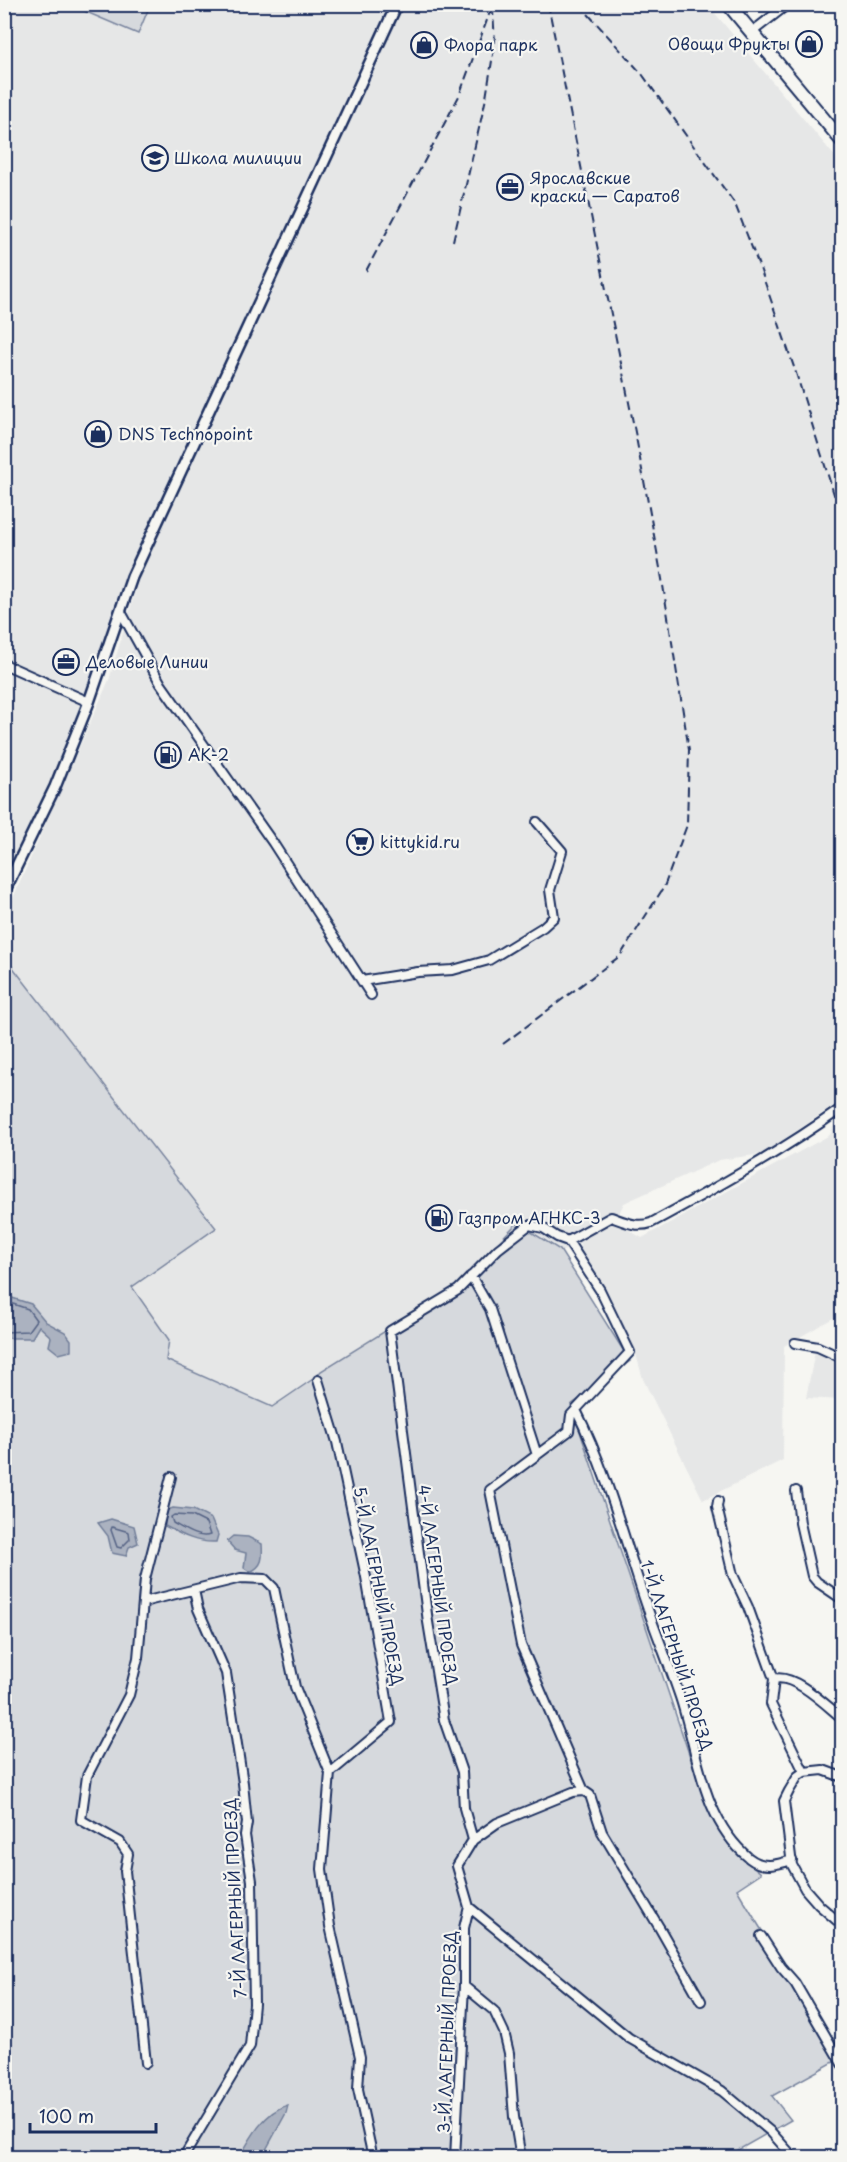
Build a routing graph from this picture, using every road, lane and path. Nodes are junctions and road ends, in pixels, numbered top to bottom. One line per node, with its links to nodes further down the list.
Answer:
1 (397, 4): 6 (street)
2 (728, 4): 4 (main road)
3 (788, 4): 4 (street)
4 (752, 32): 5 (main road)
5 (843, 141)
6 (120, 612): 8 (street); 11 (street)
7 (4, 664): 8 (street)
8 (89, 702): 10 (street)
9 (537, 822): 11 (street)
10 (4, 892)
11 (362, 981): 12 (street)
12 (371, 995)
13 (843, 1108): 14 (street)
14 (568, 1241): 15 (street); 19 (street)
15 (471, 1276): 20 (street); 33 (street, 4-Й ЛАГЕРНЫЙ ПРОЕЗД)
16 (795, 1343): 17 (street)
17 (843, 1358)
18 (318, 1380): 30 (street, 5-Й ЛАГЕРНЫЙ ПРОЕЗД)
19 (576, 1410): 20 (street); 34 (street, 1-Й ЛАГЕРНЫЙ ПРОЕЗД)
20 (537, 1455): 32 (street)
21 (171, 1477): 26 (street)
22 (796, 1491): 25 (street)
23 (718, 1501): 27 (street)
24 (194, 1590): 26 (street); 30 (street); 42 (street, 7-Й ЛАГЕРНЫЙ ПРОЕЗД)
25 (843, 1599)
26 (143, 1602): 40 (street)
27 (774, 1679): 28 (street); 29 (street)
28 (843, 1718)
29 (804, 1772): 31 (street); 34 (street)
30 (330, 1773): 43 (street)
31 (843, 1777)
32 (587, 1793): 33 (street); 39 (street)
33 (472, 1840): 35 (street)
34 (792, 1860): 36 (street)
35 (469, 1907): 38 (street, 3-Й ЛАГЕРНЫЙ ПРОЕЗД); 46 (street)
36 (843, 1925)
37 (761, 1936): 41 (street)
38 (464, 1986): 44 (street, 3-Й ЛАГЕРНЫЙ ПРОЕЗД); 45 (street)
39 (701, 2001)
40 (146, 2062)
41 (843, 2064)
42 (183, 2157)
43 (373, 2157)
44 (456, 2157)
45 (521, 2157)
46 (794, 2157)

